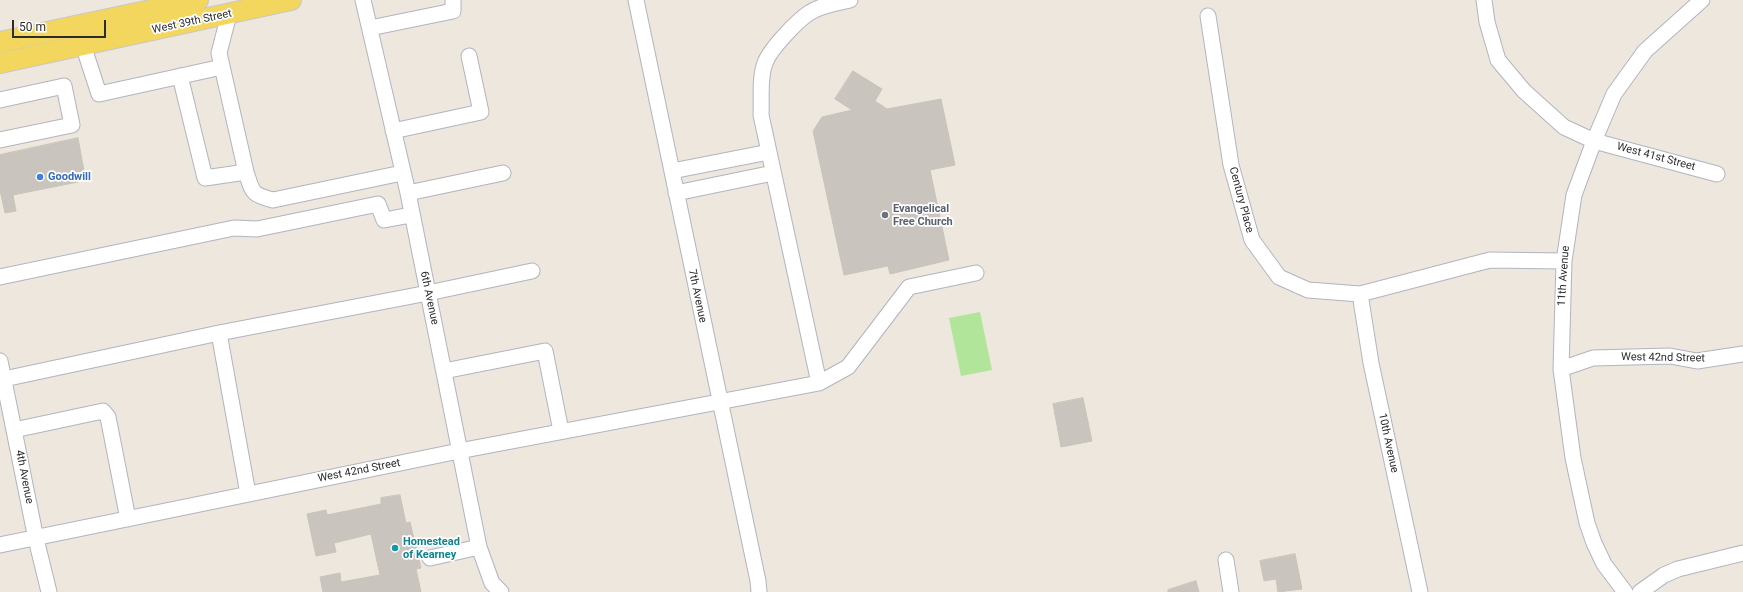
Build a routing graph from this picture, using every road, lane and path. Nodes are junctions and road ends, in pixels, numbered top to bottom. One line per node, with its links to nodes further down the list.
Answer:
1 (198, 0): 12 (main road, West 39th Street)
2 (291, 0): 9 (main road, West 39th Street)
3 (363, 0): 11 (street, 6th Avenue)
4 (453, 0): 11 (street)
5 (636, 0): 23 (street, 7th Avenue)
6 (850, 0): 22 (street)
7 (1484, 0): 21 (street)
8 (1702, 0): 21 (street, 11th Avenue)
9 (227, 14): 13 (main road, West 39th Street); 16 (street)
10 (1208, 16): 37 (street, Century Place)
11 (370, 28): 19 (street, 6th Avenue)
12 (0, 42)
13 (84, 45): 15 (main road, West 39th Street); 17 (street)
14 (469, 56): 19 (street)
15 (0, 63)
16 (222, 67): 17 (street); 24 (street)
17 (180, 76): 24 (street)
18 (0, 100): 20 (street)
19 (393, 131): 25 (street, 6th Avenue)
20 (0, 140)
21 (1594, 141): 28 (street, West 41st Street); 32 (street, 11th Avenue)
22 (769, 152): 23 (street); 27 (street)
23 (672, 171): 30 (street, 7th Avenue)
24 (246, 172): 25 (street)
25 (402, 172): 29 (street, 6th Avenue)
26 (503, 173): 29 (street)
27 (773, 173): 30 (street); 44 (street)
28 (1717, 174)
29 (408, 193): 31 (street, 6th Avenue)
30 (676, 193): 45 (street, 7th Avenue)
31 (411, 215): 35 (street); 36 (street, 6th Avenue)
32 (1564, 261): 37 (street, Century Place); 41 (street, 11th Avenue)
33 (532, 270): 36 (street)
34 (976, 273): 44 (street, West 42nd Street)
35 (0, 277)
36 (428, 293): 38 (street); 42 (street, 6th Avenue)
37 (1360, 294): 61 (street, 10th Avenue)
38 (219, 333): 43 (street); 49 (street)
39 (1743, 354): 41 (street, West 42nd Street)
40 (0, 361): 43 (street, 4th Avenue)
41 (1561, 369): 62 (street, 11th Avenue)
42 (444, 371): 47 (street); 48 (street, 6th Avenue)
43 (4, 379): 46 (street, 4th Avenue)
44 (819, 383): 45 (street, West 42nd Street)
45 (719, 402): 47 (street, West 42nd Street); 59 (street, 7th Avenue)
46 (14, 430): 50 (street); 51 (street, 4th Avenue)
47 (561, 431): 48 (street, West 42nd Street)
48 (458, 451): 49 (street, West 42nd Street); 53 (street, 6th Avenue)
49 (248, 494): 50 (street, West 42nd Street)
50 (128, 519): 51 (street, West 42nd Street)
51 (36, 539): 52 (street, West 42nd Street); 57 (street, 4th Avenue)
52 (0, 546)
53 (479, 547): 55 (street); 58 (street, 6th Avenue)
54 (1743, 553): 63 (street)
55 (430, 558)
56 (1226, 560): 60 (street)
57 (49, 592)
58 (501, 592)
59 (759, 592)
60 (1231, 592)
61 (1420, 592)
62 (1625, 592)
63 (1640, 592)

